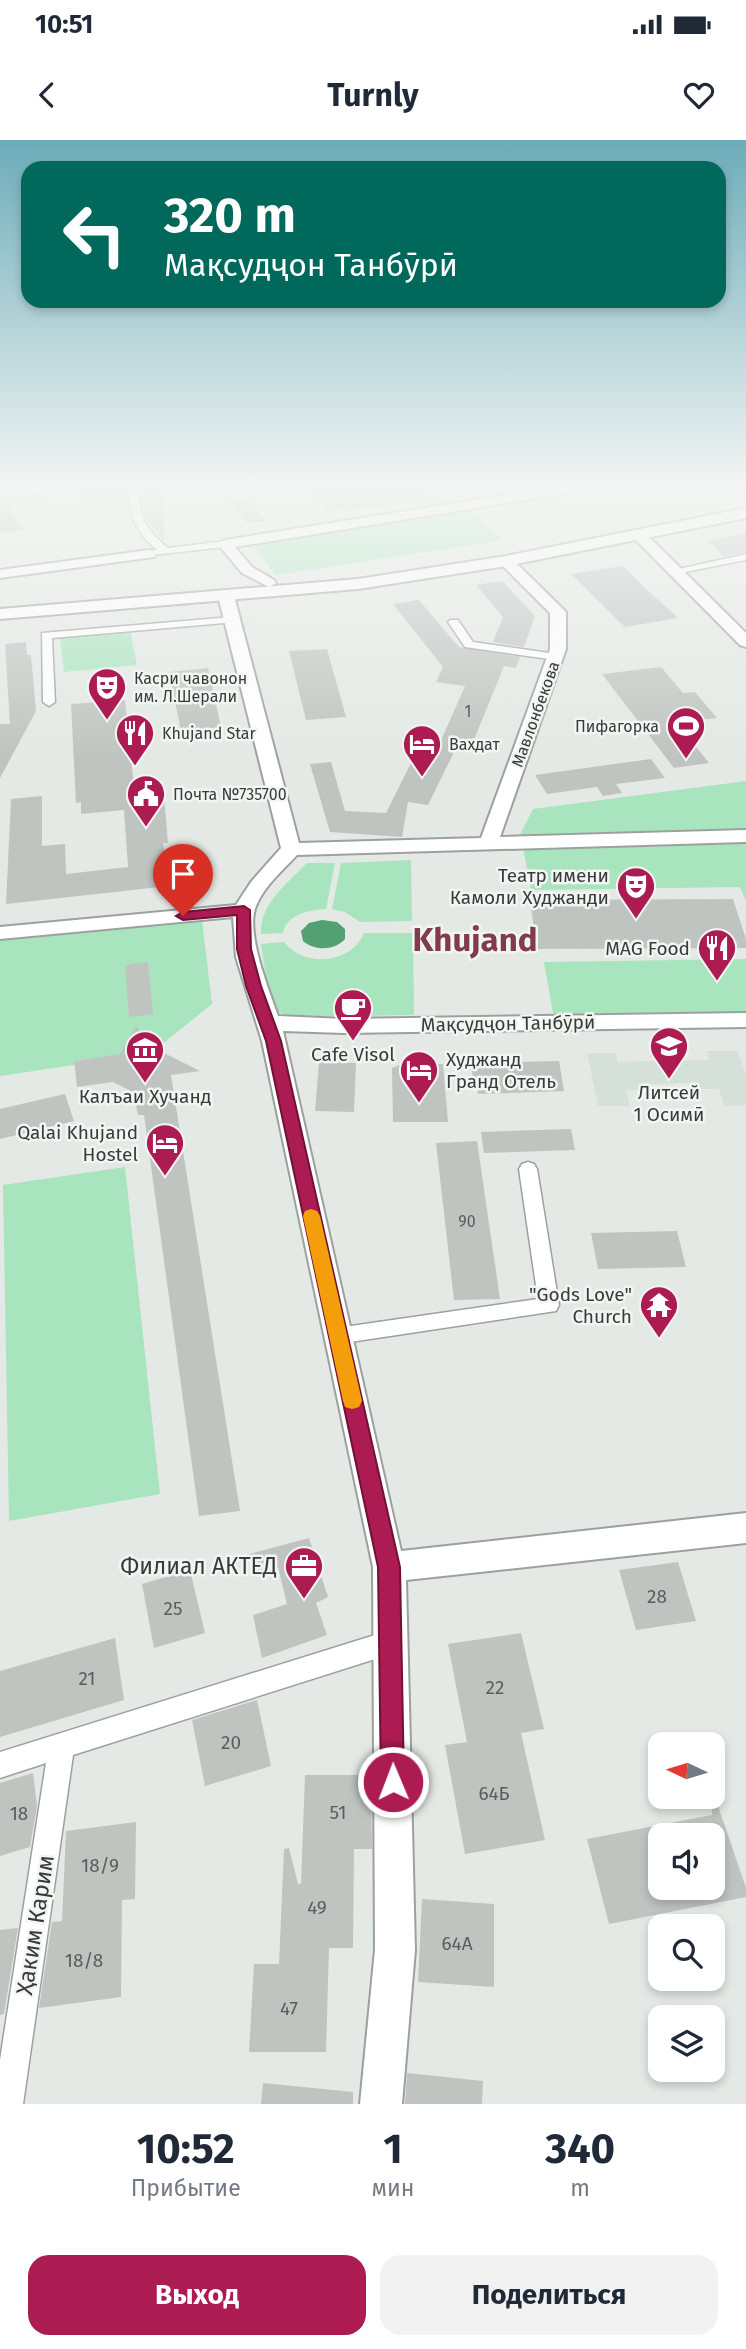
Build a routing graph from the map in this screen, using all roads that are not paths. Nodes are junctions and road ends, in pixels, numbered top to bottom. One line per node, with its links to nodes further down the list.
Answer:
1 (257, 576): 6 (street)
2 (322, 576): 6 (main road)
3 (412, 576): 7 (main road)
4 (521, 576): 13 (street, Мавлонбекова)
5 (680, 576): 12 (street)
6 (269, 583): 8 (main road)
7 (226, 596): 9 (main road); 10 (street)
8 (0, 603)
9 (0, 614)
10 (232, 620): 14 (street); 17 (street)
11 (454, 622): 13 (street)
12 (746, 642)
13 (555, 657): 16 (street, Мавлонбекова)
14 (49, 702)
15 (746, 836): 16 (street)
16 (489, 842): 17 (street)
17 (291, 849): 18 (street)
18 (244, 910): 19 (street); 21 (street)
19 (0, 933)
20 (746, 1020): 21 (street, Мақсудҷон Танбӯрӣ)
21 (269, 1023): 23 (street)
22 (528, 1169): 23 (street)
23 (337, 1336): 25 (street)
24 (746, 1528): 25 (street)
25 (389, 1567): 26 (street)
26 (391, 1643): 27 (street); 30 (street)
27 (62, 1745): 28 (street); 29 (street, Ҳаким Карим)
28 (0, 1765)
29 (8, 2104)
30 (381, 2104)

